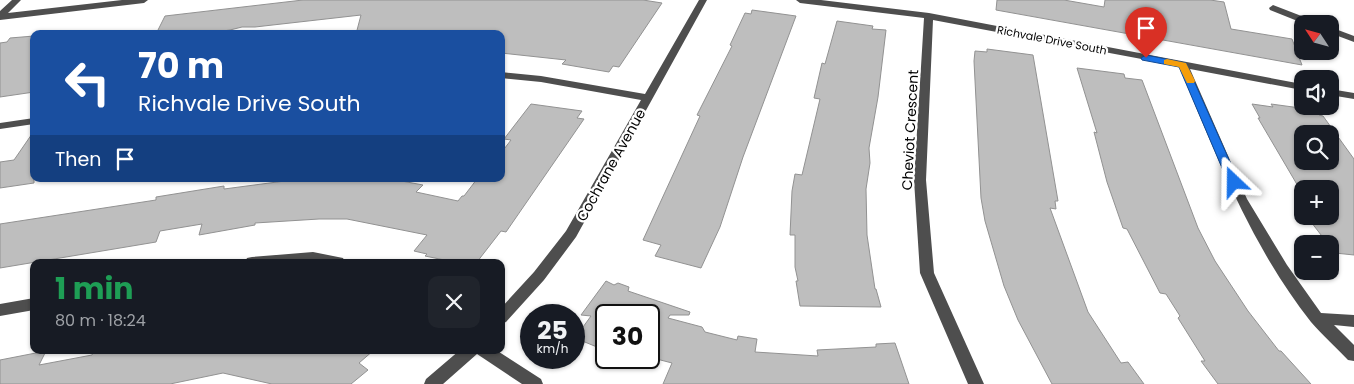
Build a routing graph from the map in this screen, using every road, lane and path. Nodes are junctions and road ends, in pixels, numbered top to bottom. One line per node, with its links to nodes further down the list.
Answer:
1 (17, 0): 6 (street)
2 (144, 0): 6 (street)
3 (703, 0): 16 (street, Cochrane Avenue)
4 (800, 0): 7 (street, Richvale Drive South)
5 (1273, 8): 8 (street)
6 (0, 16)
7 (929, 16): 11 (street, Richvale Drive South); 31 (street, Cheviot Crescent)
8 (1294, 16)
9 (1339, 33): 10 (street)
10 (1354, 39)
11 (1183, 65): 13 (street, Richvale Drive South); 24 (street)
12 (505, 76): 16 (street)
13 (1294, 86)
14 (1339, 94): 15 (street)
15 (1354, 96)
16 (648, 98): 23 (street, Cochrane Avenue)
17 (30, 122): 18 (street)
18 (0, 126)
19 (289, 259): 20 (street)
20 (323, 259)
21 (30, 305): 22 (street)
22 (0, 310)
23 (505, 314)
24 (1317, 318): 25 (street); 28 (street)
25 (1354, 321)
26 (466, 354): 29 (street)
27 (489, 354): 30 (street)
28 (1354, 355)
29 (432, 384)
30 (535, 384)
31 (976, 384)

